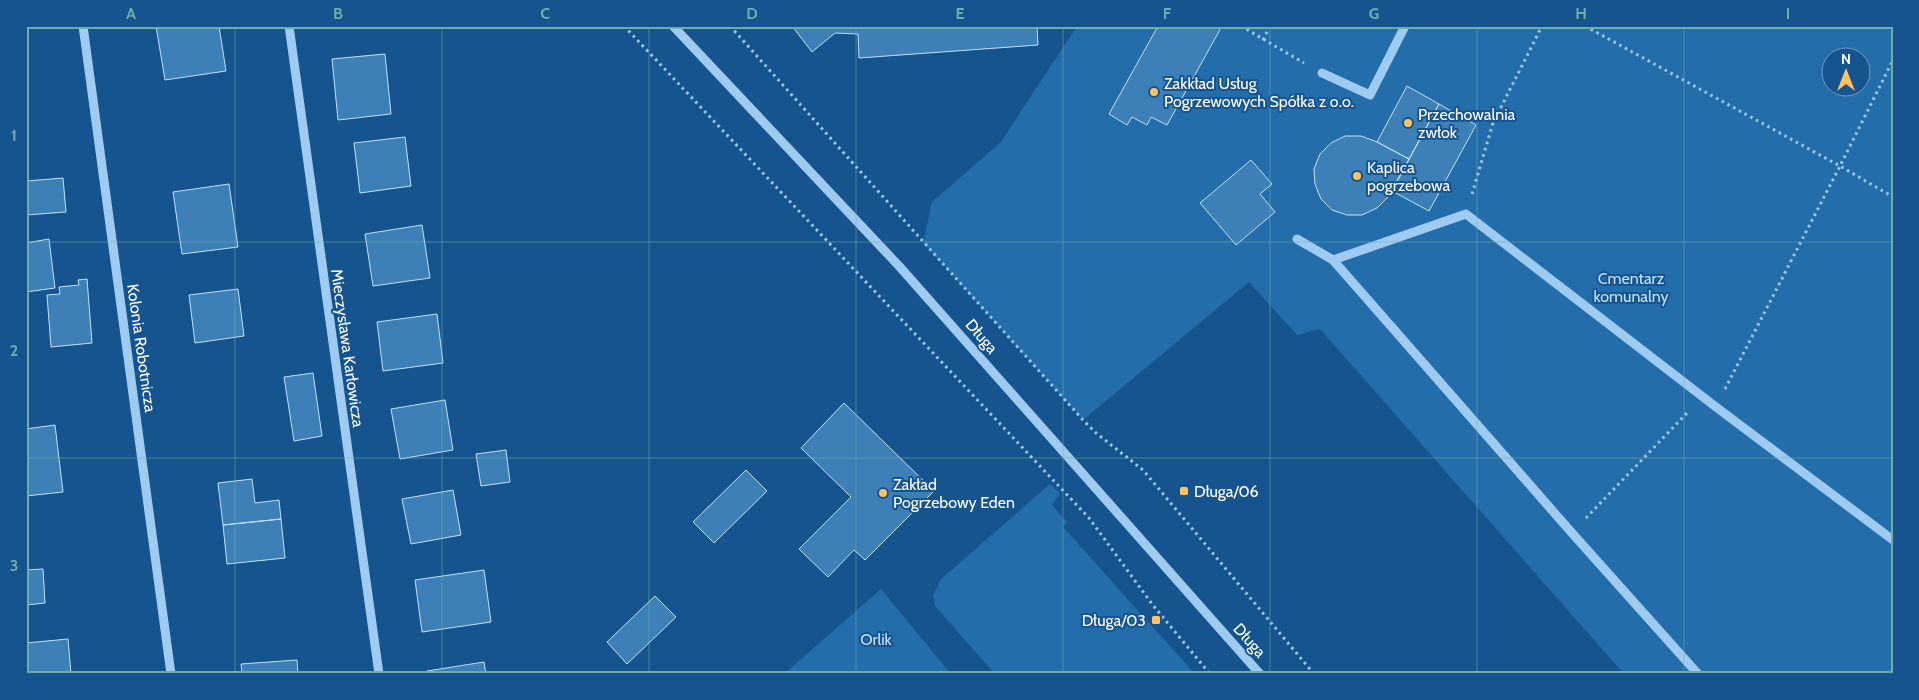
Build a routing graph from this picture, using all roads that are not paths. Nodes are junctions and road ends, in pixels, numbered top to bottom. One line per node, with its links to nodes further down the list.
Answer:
1 (83, 26): 9 (street, Kolonia Robotnicza)
2 (289, 26): 10 (street, Mieczysława Karłowicza)
3 (673, 26): 11 (street, Długa)
4 (1404, 26): 5 (street)
5 (1322, 73)
6 (1297, 239): 7 (street)
7 (1333, 260): 8 (street); 12 (street)
8 (1893, 540)
9 (171, 674)
10 (379, 674)
11 (1260, 674)
12 (1698, 674)

